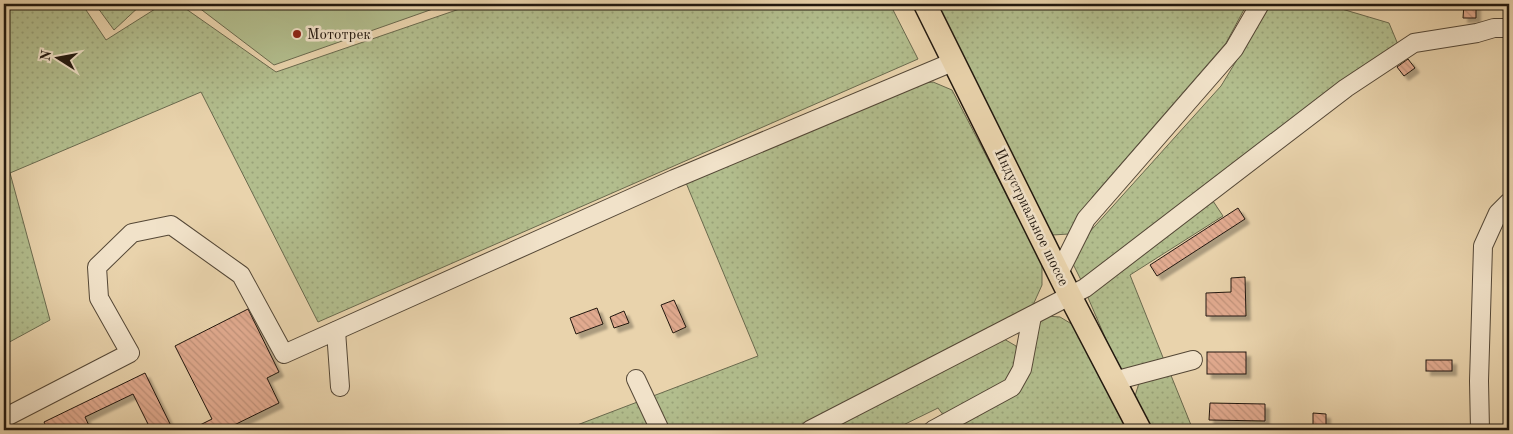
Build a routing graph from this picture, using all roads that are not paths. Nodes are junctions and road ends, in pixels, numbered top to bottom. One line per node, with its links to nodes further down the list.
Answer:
1 (925, 4): 4 (main road, Индустриальное шоссе)
2 (1260, 4): 6 (street)
3 (1509, 28): 7 (street)
4 (954, 60): 6 (main road, Индустриальное шоссе); 9 (street)
5 (1509, 202): 19 (street)
6 (1059, 273): 7 (main road, Индустриальное шоссе)
7 (1069, 294): 8 (street); 12 (main road, Индустриальное шоссе)
8 (1032, 316): 16 (street); 17 (street)
9 (336, 331): 13 (street); 14 (street)
10 (1193, 360): 12 (street)
11 (636, 379): 15 (street)
12 (1114, 381): 18 (main road, Индустриальное шоссе)
13 (340, 387)
14 (4, 418)
15 (660, 430)
16 (810, 430)
17 (933, 430)
18 (1140, 430)
19 (1480, 430)

